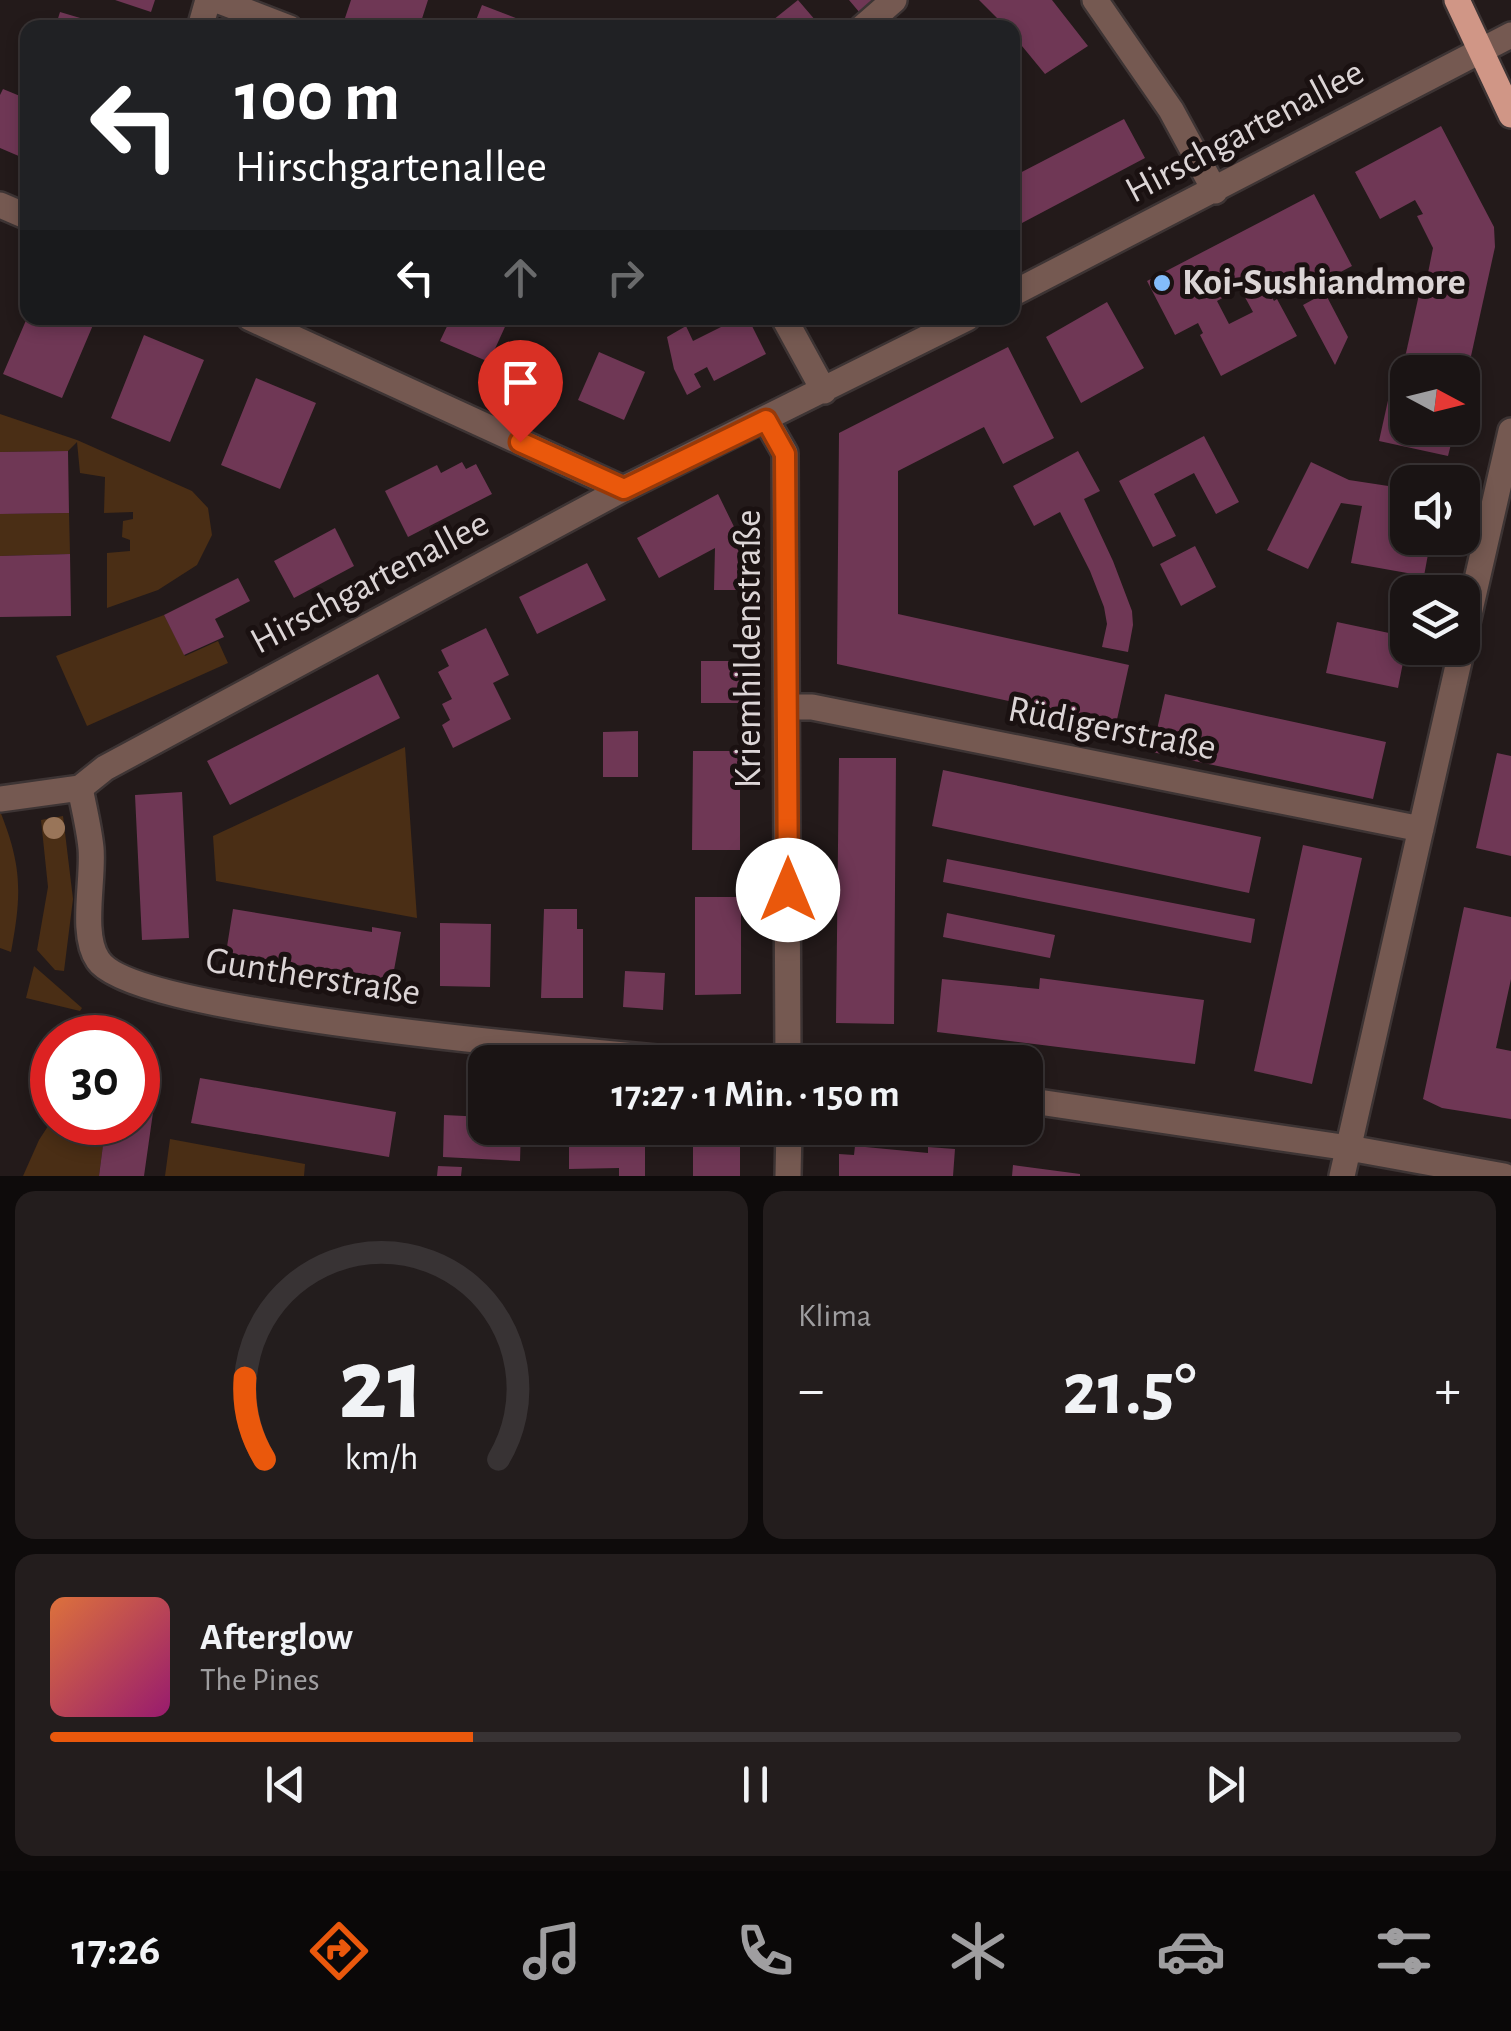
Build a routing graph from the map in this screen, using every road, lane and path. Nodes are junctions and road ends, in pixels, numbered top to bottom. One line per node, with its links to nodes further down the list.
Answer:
1 (217, 0): 5 (street)
2 (894, 0): 6 (street)
3 (1095, 0): 10 (street)
4 (1457, 0): 8 (main road)
5 (268, 20)
6 (871, 20)
7 (1511, 35): 8 (street, Hirschgartenallee)
8 (1480, 52): 9 (main road); 10 (street, Hirschgartenallee)
9 (1511, 115)
10 (1214, 191): 11 (street, Hirschgartenallee)
11 (1020, 290)
12 (265, 325): 18 (street)
13 (788, 325): 15 (street)
14 (953, 325): 15 (street, Hirschgartenallee)
15 (824, 391): 16 (street, Hirschgartenallee)
16 (766, 420): 18 (street, Hirschgartenallee); 21 (street, Kriemhildenstraße)
17 (1511, 431): 19 (street)
18 (624, 489): 22 (street, Hirschgartenallee)
19 (1478, 575)
20 (1458, 665): 24 (street)
21 (787, 708): 24 (street, Rüdigerstraße); 26 (street, Kriemhildenstraße)
22 (80, 788): 23 (street); 25 (street, Guntherstraße)
23 (0, 799)
24 (1421, 829): 29 (street)
25 (536, 1045)
26 (788, 1045)
27 (1043, 1103): 29 (street)
28 (789, 1145): 30 (street)
29 (1349, 1148): 31 (street); 32 (street)
30 (788, 1176)
31 (1342, 1176)
32 (1504, 1176)

